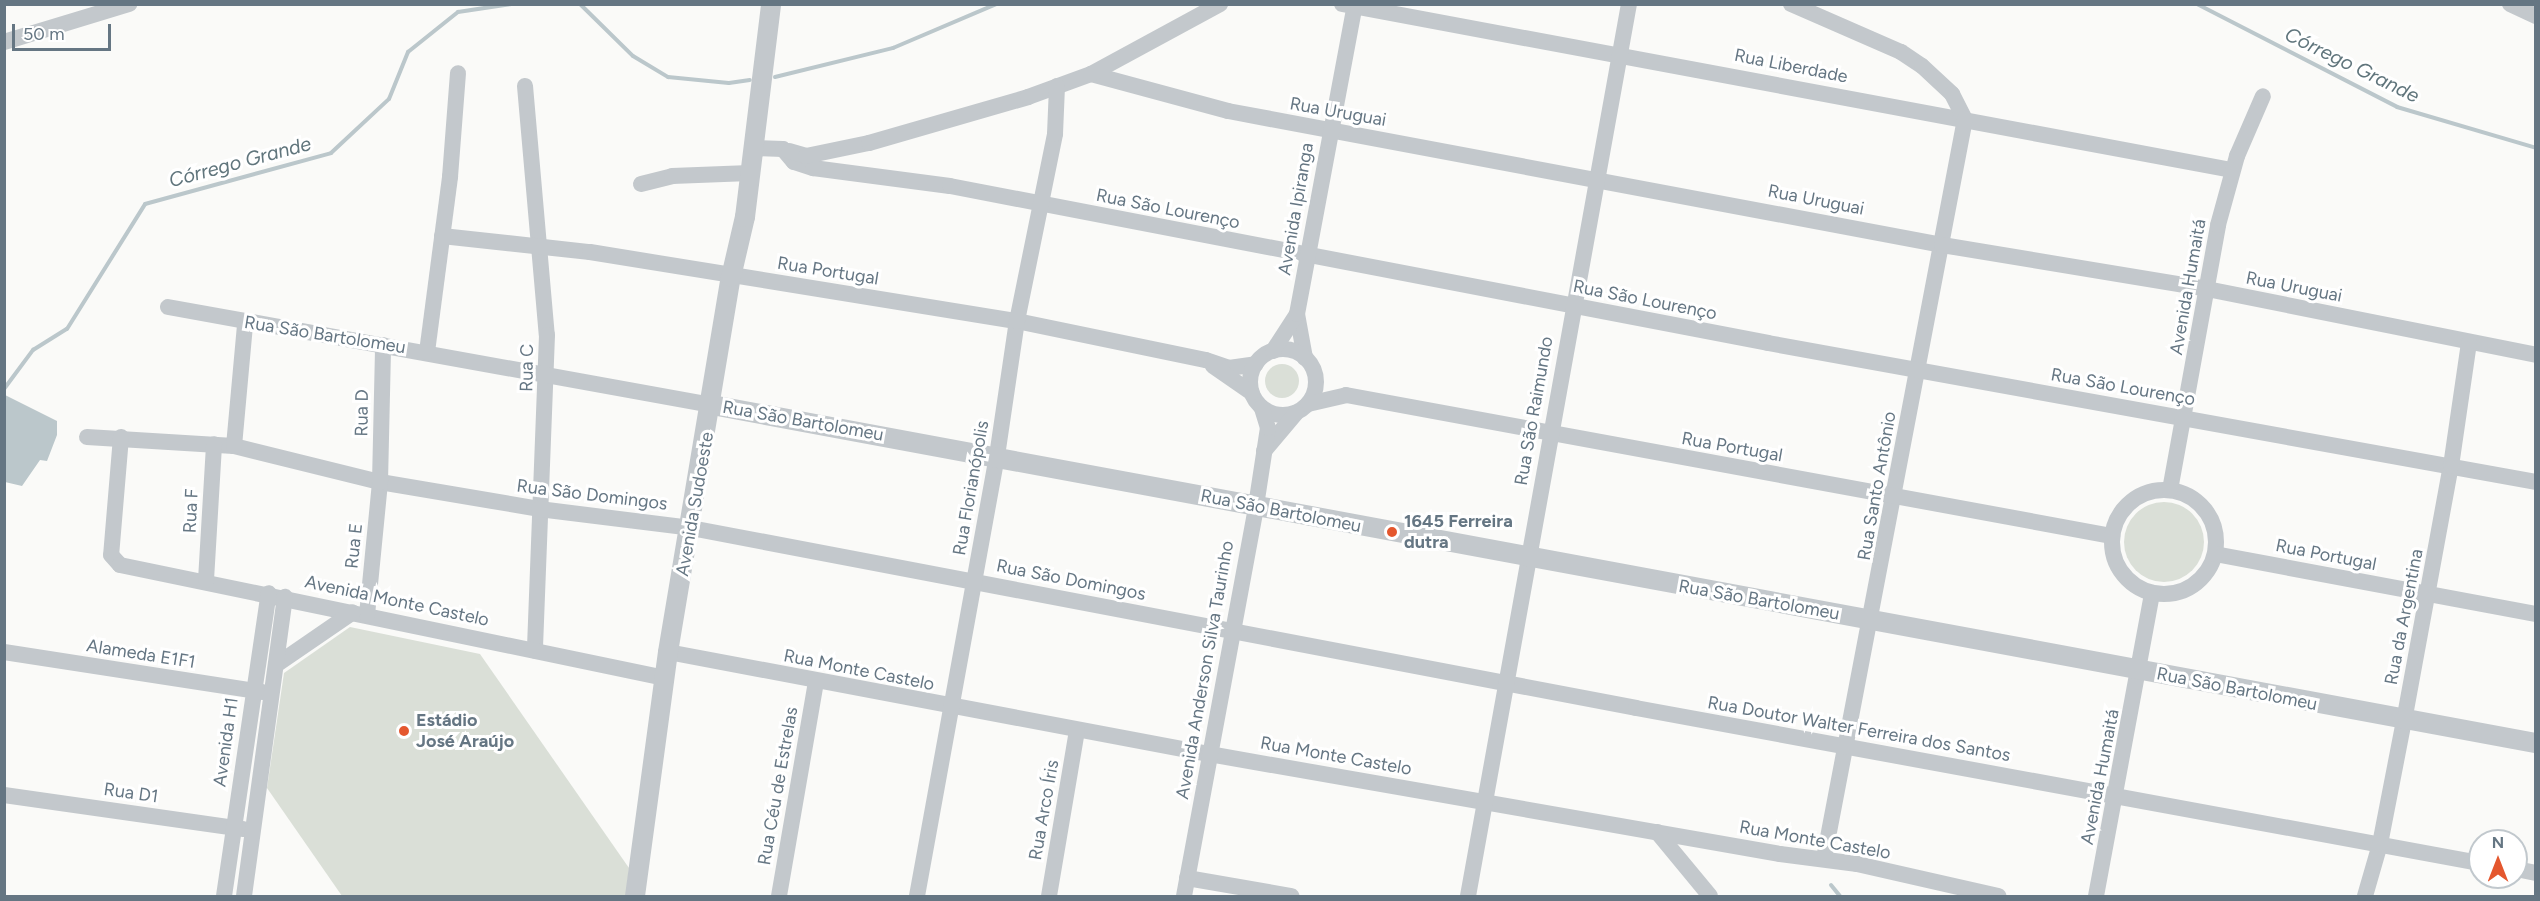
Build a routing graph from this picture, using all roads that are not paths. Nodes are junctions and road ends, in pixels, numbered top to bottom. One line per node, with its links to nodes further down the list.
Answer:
1 (129, 4): 9 (street)
2 (771, 4): 18 (street, Avenida Sudoeste)
3 (1220, 4): 12 (street)
4 (1629, 4): 10 (street, Rua São Raimundo)
5 (1791, 4): 16 (street)
6 (2510, 4): 8 (street)
7 (1351, 6): 10 (street, Rua Liberdade); 17 (street, Avenida Ipiranga)
8 (2535, 16)
9 (4, 42)
10 (1621, 55): 16 (street, Rua Liberdade); 22 (street, Rua São Raimundo)
11 (458, 73): 25 (street)
12 (1091, 74): 14 (street); 17 (street, Rua Uruguai)
13 (525, 86): 27 (street, Rua C)
14 (1057, 86): 19 (street); 24 (street, Rua Florianópolis)
15 (2262, 96): 20 (street, Avenida Humaitá)
16 (1965, 119): 20 (street, Rua Liberdade); 26 (street, Rua Santo Antônio)
17 (1331, 130): 22 (street, Rua Uruguai); 28 (street, Avenida Ipiranga)
18 (753, 148): 19 (street); 21 (street, Avenida Sudoeste)
19 (783, 149): 24 (street, Rua São Lourenço)
20 (2232, 170): 30 (street, Avenida Humaitá)
21 (750, 173): 23 (street); 29 (street, Avenida Sudoeste)
22 (1597, 179): 26 (street, Rua Uruguai); 31 (street, Rua São Raimundo)
23 (641, 184)
24 (1040, 204): 28 (street, Rua São Lourenço); 34 (street, Rua Florianópolis)
25 (442, 236): 27 (street, Rua Portugal); 39 (street)
26 (1942, 245): 30 (street, Rua Uruguai); 44 (street, Rua Santo Antônio)
27 (537, 246): 29 (street, Rua Portugal); 45 (street, Rua C)
28 (1308, 256): 31 (street, Rua São Lourenço); 33 (street, Avenida Ipiranga)
29 (731, 277): 34 (street, Rua Portugal); 48 (street, Avenida Sudoeste)
30 (2207, 289): 36 (street, Rua Uruguai); 51 (street, Avenida Humaitá)
31 (1573, 306): 44 (street, Rua São Lourenço); 52 (street, Rua São Raimundo)
32 (168, 307): 35 (street, Rua São Bartolomeu)
33 (1296, 314): 38 (street); 43 (street)
34 (1017, 321): 41 (street, Rua Portugal); 58 (street, Rua Florianópolis)
35 (245, 324): 37 (street, Rua São Bartolomeu); 56 (street)
36 (2469, 342): 40 (street, Rua Uruguai); 59 (street, Rua da Argentina)
37 (383, 345): 39 (street, Rua São Bartolomeu); 60 (street, Rua D)
38 (1273, 351): 42 (street); 43 (street)
39 (427, 352): 45 (street, Rua São Bartolomeu)
40 (2535, 355)
41 (1206, 360): 42 (street, Rua Portugal); 46 (street)
42 (1256, 364): 46 (street)
43 (1310, 364): 47 (street); 50 (street)
44 (1917, 369): 51 (street, Rua São Lourenço); 63 (street, Rua Santo Antônio)
45 (546, 374): 48 (street, Rua São Bartolomeu); 65 (street, Rua C)
46 (1252, 393): 49 (street)
47 (1346, 395): 50 (street); 52 (street, Rua Portugal)
48 (712, 405): 58 (street, Rua São Bartolomeu); 66 (street, Avenida Sudoeste)
49 (1262, 408): 50 (street); 57 (street, Avenida Anderson Silva Taurinho)
50 (1302, 409): 57 (street)
51 (2185, 418): 59 (street, Rua São Lourenço); 62 (street, Avenida Humaitá)
52 (1550, 434): 63 (street, Rua Portugal); 69 (street, Rua São Raimundo)
53 (87, 437): 54 (street, Rua São Domingos)
54 (121, 437): 55 (street, Rua São Domingos); 70 (street, Avenida Monte Castelo)
55 (214, 444): 56 (street, Rua São Domingos); 70 (street, Rua F)
56 (234, 446): 60 (street, Rua São Domingos)
57 (1264, 451): 64 (street, Avenida Anderson Silva Taurinho)
58 (997, 456): 64 (street, Rua São Bartolomeu); 71 (street, Rua Florianópolis)
59 (2451, 466): 61 (street, Rua São Lourenço); 74 (street, Rua da Argentina)
60 (380, 482): 65 (street, Rua São Domingos); 76 (street, Rua E)
61 (2535, 482)
62 (2170, 490): 67 (street); 68 (street)
63 (1895, 495): 67 (street, Rua Portugal); 78 (street, Rua Santo Antônio)
64 (1256, 506): 69 (street, Rua São Bartolomeu); 79 (street, Avenida Anderson Silva Taurinho)
65 (539, 509): 66 (street, Rua São Domingos); 80 (street, Rua C)
66 (691, 528): 71 (street, Rua São Domingos); 82 (street, Avenida Sudoeste)
67 (2112, 536): 73 (street)
68 (2215, 554): 73 (street); 74 (street, Rua Portugal)
69 (1527, 557): 78 (street, Rua São Bartolomeu); 87 (street, Rua São Raimundo)
70 (206, 580): 72 (street, Avenida Monte Castelo)
71 (974, 580): 79 (street, Rua São Domingos); 90 (street, Rua Florianópolis)
72 (269, 593): 75 (street, Avenida Monte Castelo); 88 (street, Avenida H1)
73 (2152, 593): 84 (street, Avenida Humaitá)
74 (2428, 594): 77 (street, Rua Portugal); 91 (street, Rua da Argentina)
75 (285, 597): 76 (street, Avenida Monte Castelo); 83 (street)
76 (360, 613): 80 (street, Avenida Monte Castelo); 83 (street)
77 (2535, 614)
78 (1872, 621): 84 (street, Rua São Bartolomeu); 94 (street, Rua Santo Antônio)
79 (1232, 630): 87 (street, Rua Doutor Walter Ferreira dos Santos); 95 (street, Avenida Anderson Silva Taurinho)
80 (535, 651): 85 (street, Avenida Monte Castelo)
81 (4, 652): 88 (street, Alameda E1F1)
82 (668, 652): 85 (street, Avenida Sudoeste); 86 (street, Rua Monte Castelo)
83 (276, 665): 89 (street)
84 (2140, 670): 91 (street, Rua São Bartolomeu); 97 (street, Avenida Humaitá)
85 (665, 678): 109 (street, Avenida Sudoeste)
86 (816, 681): 90 (street, Rua Monte Castelo); 110 (street, Rua Céu de Estrelas)
87 (1504, 683): 94 (street, Rua Doutor Walter Ferreira dos Santos); 98 (street, Rua São Raimundo)
88 (252, 691): 89 (street, Alameda E1F1); 99 (street, Avenida H1)
89 (272, 693): 100 (street)
90 (951, 708): 92 (street, Rua Monte Castelo); 111 (street, Rua Florianópolis)
91 (2404, 720): 93 (street, Rua São Bartolomeu); 102 (street, Rua da Argentina)
92 (1077, 730): 95 (street, Rua Monte Castelo); 112 (street, Rua Arco Íris)
93 (2535, 743)
94 (1849, 744): 97 (street, Rua Doutor Walter Ferreira dos Santos); 103 (street, Rua Santo Antônio)
95 (1209, 754): 98 (street, Rua Monte Castelo); 105 (street, Avenida Anderson Silva Taurinho)
96 (4, 795): 99 (street, Rua D1)
97 (2116, 796): 102 (street, Rua Doutor Walter Ferreira dos Santos); 119 (street, Avenida Humaitá)
98 (1483, 801): 101 (street, Rua Monte Castelo); 115 (street, Rua São Raimundo)
99 (234, 828): 100 (street, Rua D1); 107 (street, Avenida H1)
100 (253, 831): 108 (street)
101 (1657, 832): 103 (street, Rua Monte Castelo); 116 (street)
102 (2380, 844): 104 (street, Rua Doutor Walter Ferreira dos Santos); 120 (street, Rua da Argentina)
103 (1824, 858): 106 (street, Rua Monte Castelo)
104 (2468, 861)
105 (1187, 878): 113 (street, Avenida Anderson Silva Taurinho); 114 (street)
106 (1929, 880): 117 (street); 118 (street, Rua Monte Castelo)
107 (224, 897)
108 (244, 897)
109 (635, 897)
110 (779, 897)
111 (917, 897)
112 (1049, 897)
113 (1184, 897)
114 (1291, 897)
115 (1468, 897)
116 (1710, 897)
117 (1939, 897)
118 (1998, 897)
119 (2096, 897)
120 (2365, 897)

